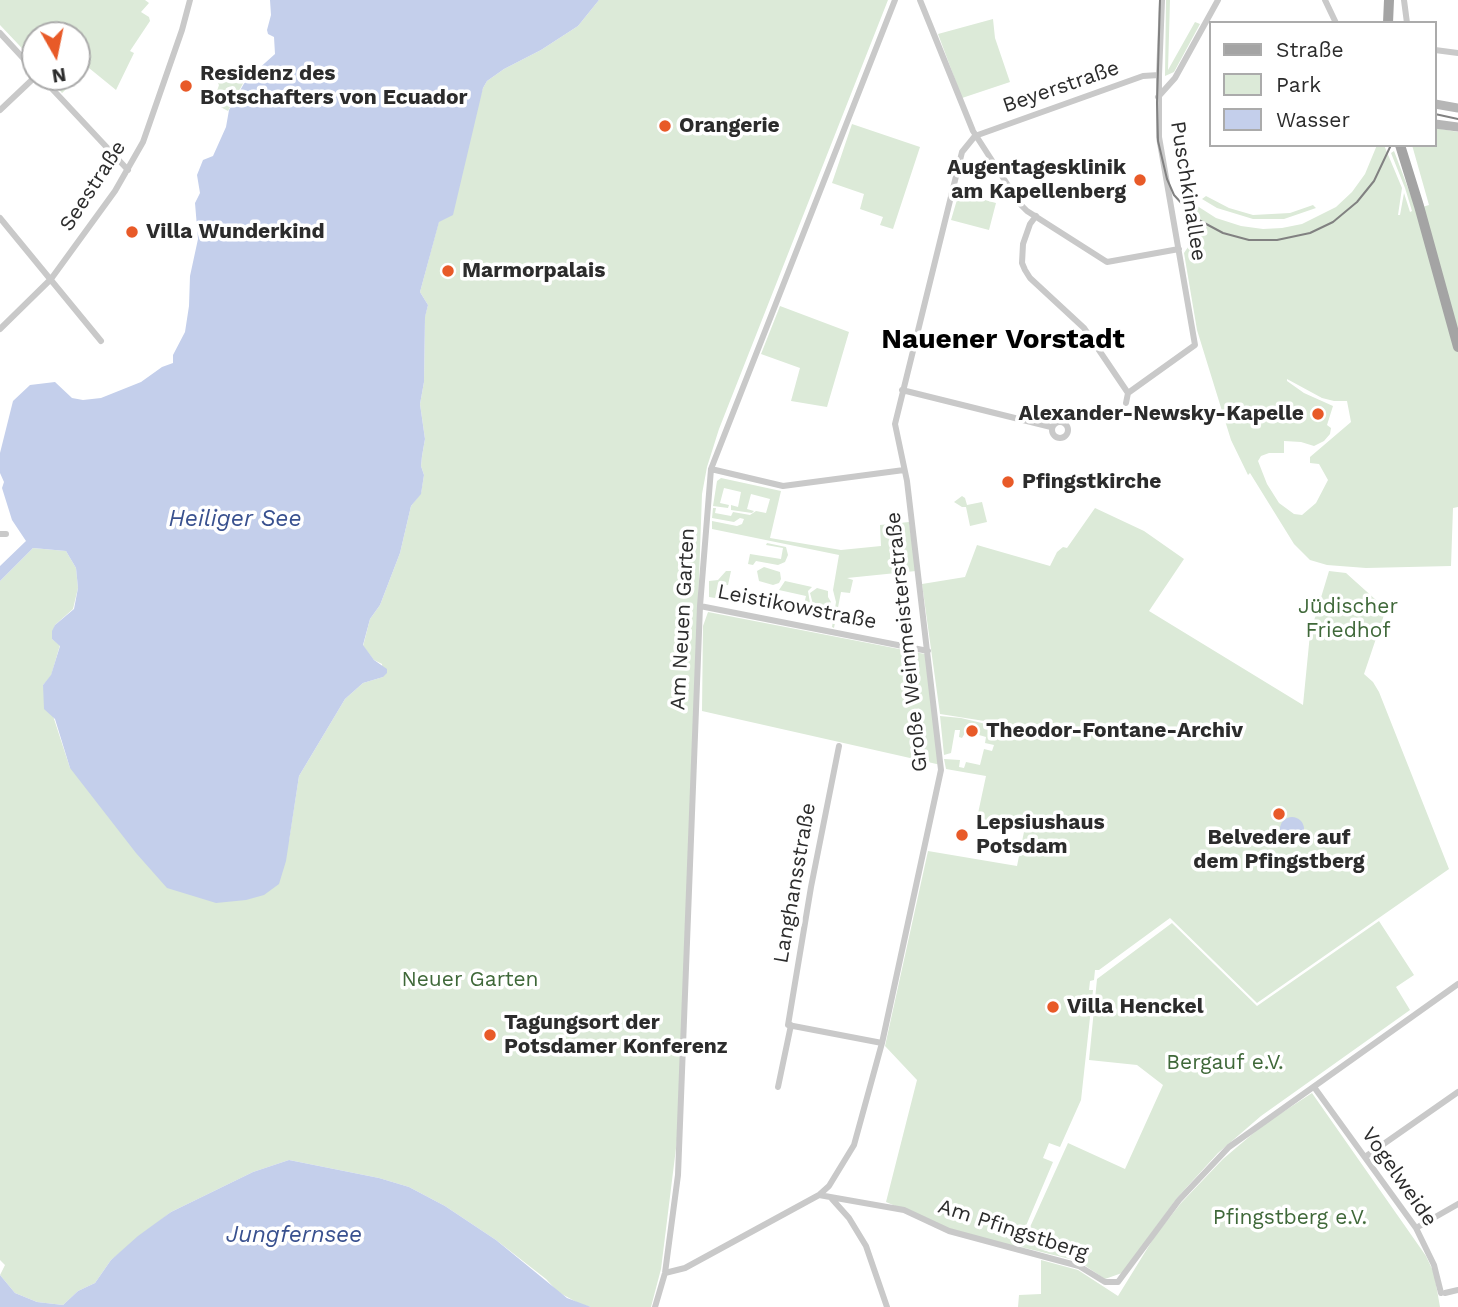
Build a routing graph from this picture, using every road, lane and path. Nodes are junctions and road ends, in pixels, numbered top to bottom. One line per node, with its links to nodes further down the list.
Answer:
1 (190, 0): 27 (street, Seestraße)
2 (895, 0): 39 (street, Am Neuen Garten)
3 (919, 0): 25 (street)
4 (1162, 0): 16 (street, Puschkinallee)
5 (1217, 0): 19 (street)
6 (1325, 0): 9 (street)
7 (1389, 0): 10 (main road)
8 (1404, 0): 11 (street)
9 (1335, 21)
10 (1388, 21)
11 (1407, 21)
12 (0, 33): 15 (street)
13 (1437, 50): 14 (street)
14 (1458, 53)
15 (21, 56)
16 (1159, 75): 19 (street, Puschkinallee); 25 (street, Beyerstraße)
17 (21, 90): 22 (street)
18 (54, 91): 27 (street)
19 (1158, 97): 30 (street, Puschkinallee)
20 (1437, 104): 21 (street)
21 (1458, 108)
22 (0, 110)
23 (1437, 124): 24 (street)
24 (1458, 127)
25 (975, 136): 28 (street); 35 (street, Große Weinmeisterstraße)
26 (1401, 147): 34 (main road)
27 (128, 170): 31 (street, Seestraße)
28 (1036, 216): 30 (street); 36 (street)
29 (0, 218): 31 (street)
30 (1179, 249): 36 (street, Puschkinallee)
31 (51, 279): 32 (street, Seestraße); 33 (street)
32 (0, 329)
33 (101, 341)
34 (1458, 347)
35 (902, 390): 38 (street); 40 (street, Große Weinmeisterstraße)
36 (1128, 393): 37 (street)
37 (1126, 402)
38 (1051, 428)
39 (711, 469): 40 (street); 41 (street, Am Neuen Garten)
40 (904, 470): 42 (street, Große Weinmeisterstraße)
41 (699, 606): 42 (street, Leistikowstraße); 57 (street, Am Neuen Garten)
42 (928, 651): 46 (street, Große Weinmeisterstraße)
43 (839, 746): 45 (street, Langhansstraße)
44 (1458, 984): 48 (street, Am Pfingstberg)
45 (791, 1025): 46 (street); 47 (street, Langhansstraße)
46 (881, 1043): 51 (street, Große Weinmeisterstraße)
47 (778, 1087)
48 (1314, 1087): 50 (street, Vogelweide); 53 (street, Am Pfingstberg)
49 (1458, 1092): 50 (street)
50 (1365, 1157): 56 (street, Vogelweide)
51 (819, 1195): 52 (street, Am Pfingstberg); 57 (street, Große Weinmeisterstraße)
52 (831, 1198): 53 (street, Am Pfingstberg); 55 (street)
53 (860, 1203): 55 (street)
54 (1458, 1204): 56 (street)
55 (849, 1217): 60 (street)
56 (1416, 1228): 58 (street, Vogelweide)
57 (665, 1273): 59 (street, Am Neuen Garten)
58 (1458, 1290)
59 (655, 1307)
60 (887, 1307)

